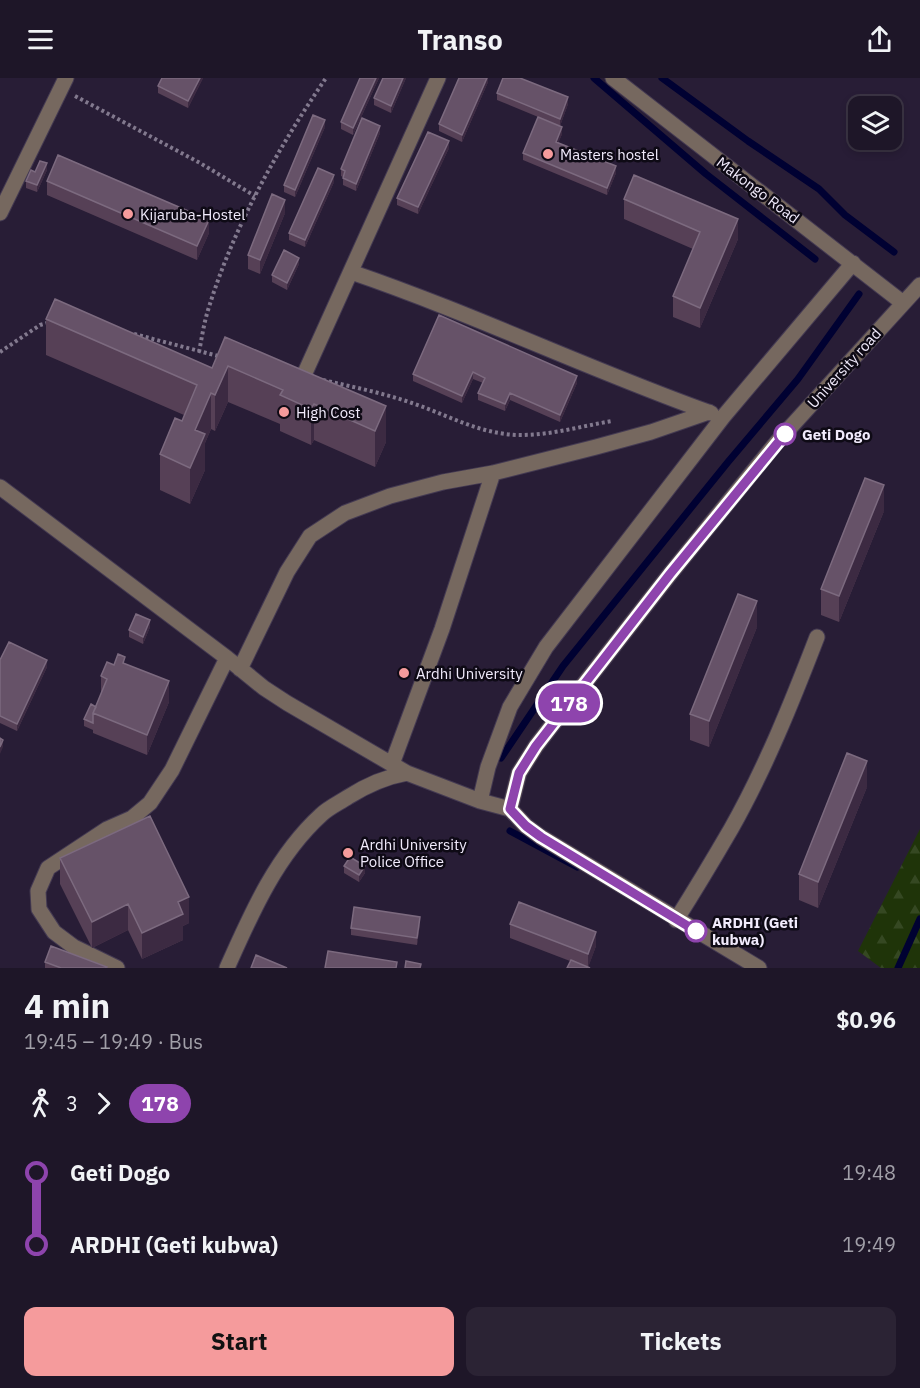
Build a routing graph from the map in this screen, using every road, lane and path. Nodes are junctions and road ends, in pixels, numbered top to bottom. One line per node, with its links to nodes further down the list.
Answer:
1 (327, 78): 5 (path)
2 (438, 78): 8 (street)
3 (614, 78): 7 (street, Makongo Road)
4 (63, 83): 5 (path); 6 (street)
5 (255, 196): 14 (path)
6 (0, 213)
7 (853, 263): 10 (street, Makongo Road); 18 (street)
8 (351, 272): 16 (street); 17 (street)
9 (920, 285): 10 (street, University road)
10 (903, 303): 28 (street, University road)
11 (56, 320): 13 (path)
12 (133, 334): 14 (path)
13 (0, 352)
14 (199, 352): 15 (path)
15 (229, 358)
16 (304, 375): 19 (path)
17 (708, 412): 18 (street); 20 (street)
18 (723, 417): 27 (street)
19 (617, 420)
20 (493, 473): 24 (street); 25 (street)
21 (0, 487): 23 (street)
22 (817, 637): 29 (street)
23 (227, 658): 24 (street); 30 (street)
24 (240, 669): 25 (street)
25 (392, 764): 26 (street)
26 (407, 772): 27 (street); 31 (street)
27 (480, 801): 28 (street)
28 (510, 809): 29 (street)
29 (676, 920): 32 (street)
30 (117, 968)
31 (227, 968)
32 (759, 968)

